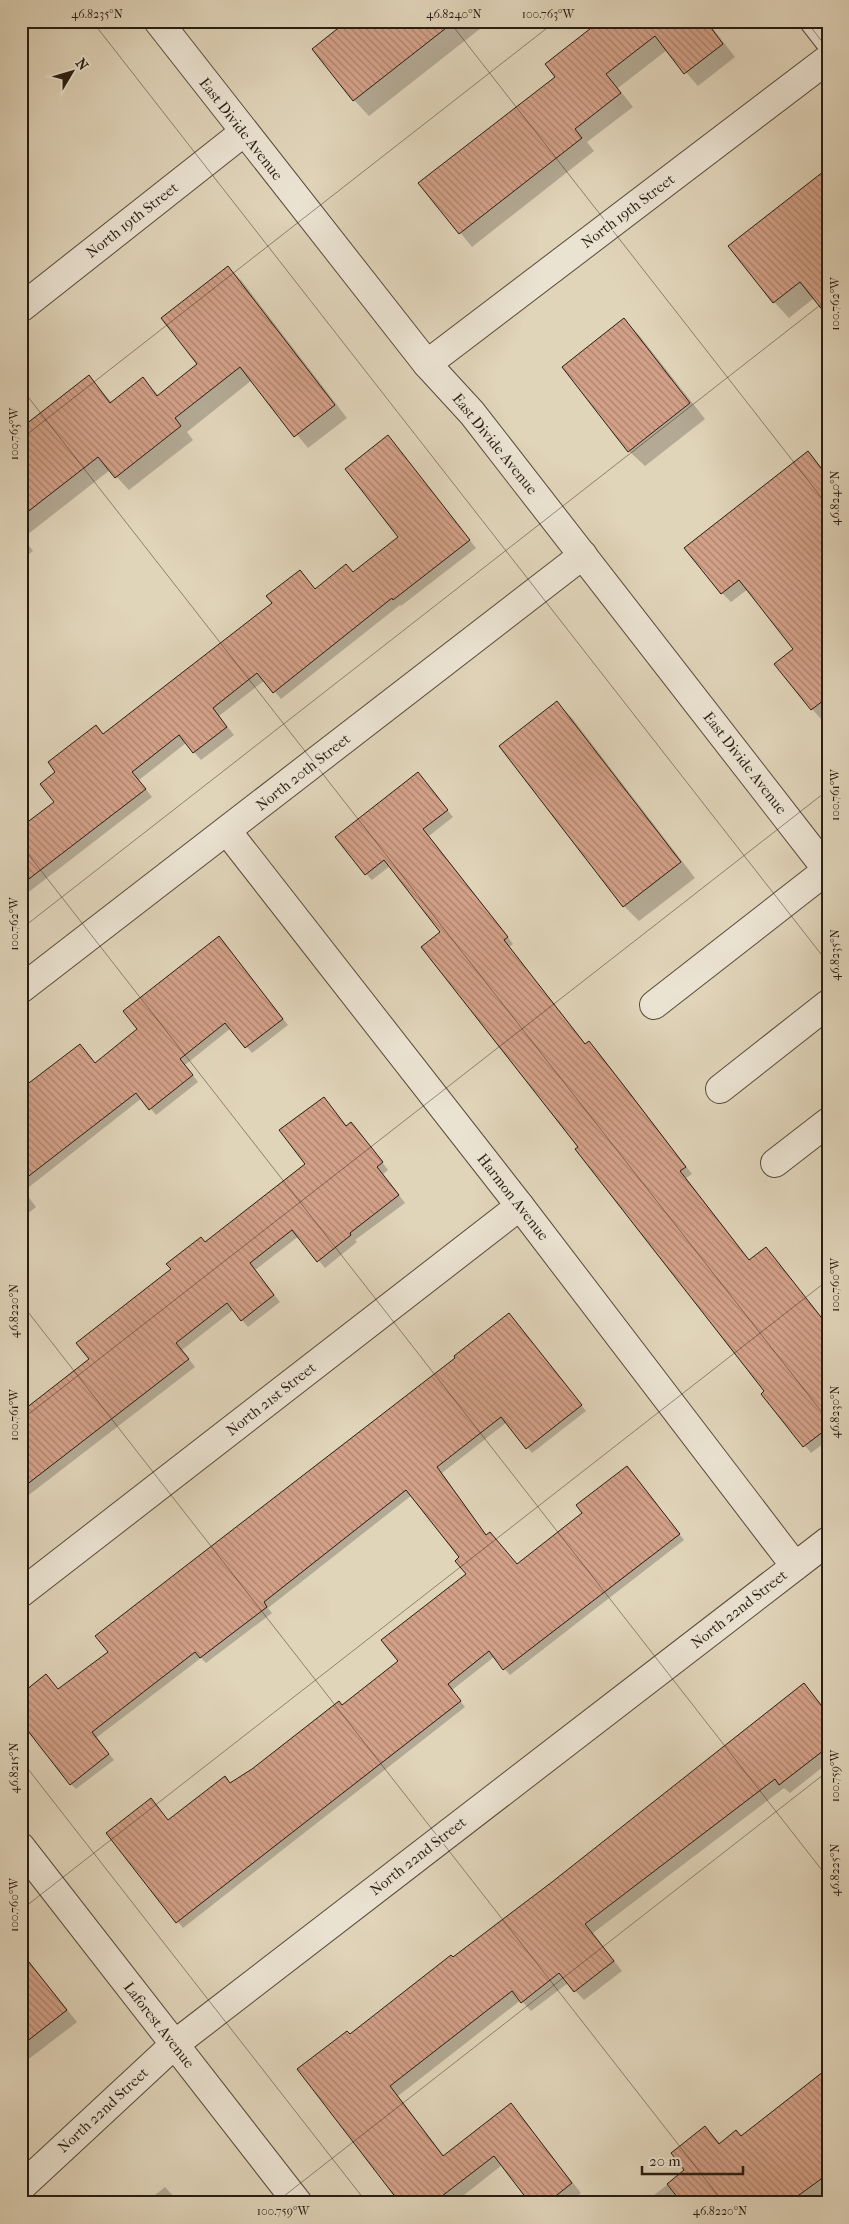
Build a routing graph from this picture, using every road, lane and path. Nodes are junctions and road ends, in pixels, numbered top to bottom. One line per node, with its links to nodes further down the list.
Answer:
1 (158, 21): 5 (street, East Divide Avenue)
2 (814, 21): 3 (street)
3 (828, 39)
4 (828, 59): 7 (street, North 19th Street)
5 (244, 132): 6 (street, North 19th Street); 7 (street, East Divide Avenue)
6 (21, 308)
7 (427, 364): 8 (street, East Divide Avenue)
8 (583, 555): 9 (street, North 20th Street); 10 (street, East Divide Avenue)
9 (227, 831): 11 (street, North 20th Street); 17 (street, Harmon Avenue)
10 (828, 870): 13 (street)
11 (21, 989)
12 (828, 1004): 14 (street)
13 (654, 1005)
14 (720, 1089)
15 (828, 1122): 16 (street)
16 (775, 1162)
17 (520, 1206): 19 (street, Harmon Avenue); 20 (street, North 21st Street)
18 (828, 1541): 19 (street, North 22nd Street)
19 (795, 1566): 22 (street, North 22nd Street)
20 (21, 1593)
21 (21, 1847): 22 (street, Laforest Avenue)
22 (175, 2044): 23 (street, North 22nd Street); 24 (street, Laforest Avenue)
23 (21, 2187)
24 (298, 2203)

